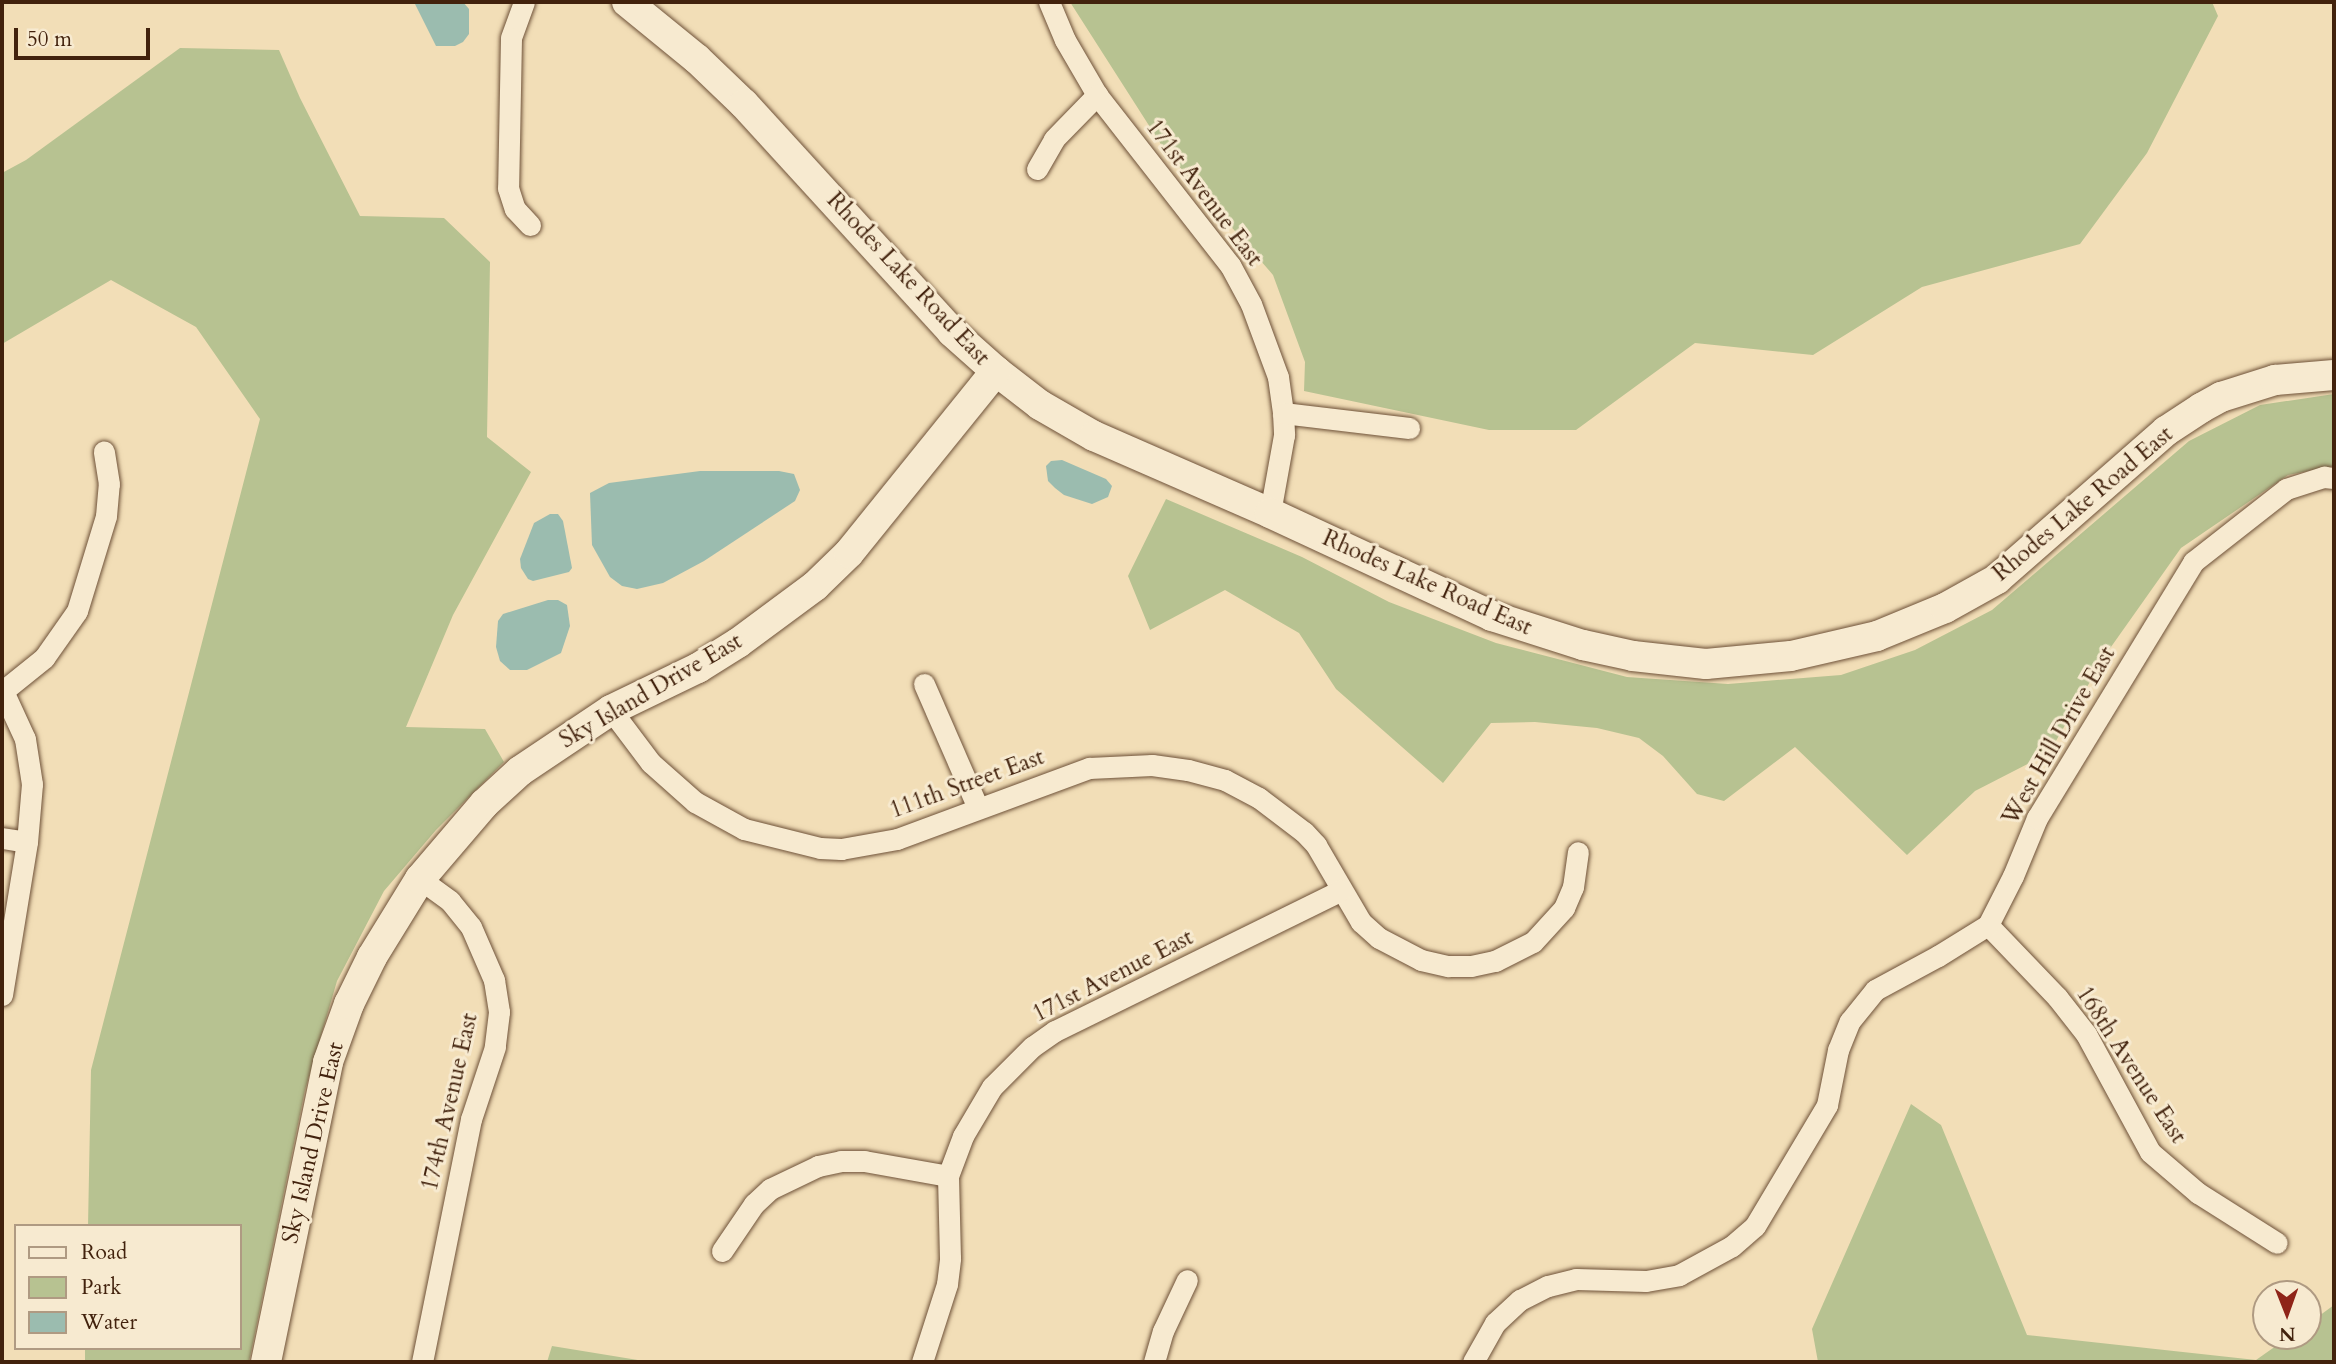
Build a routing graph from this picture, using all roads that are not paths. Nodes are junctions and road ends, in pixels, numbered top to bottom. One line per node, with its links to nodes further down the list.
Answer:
1 (524, 2): 6 (street)
2 (626, 2): 7 (street, Rhodes Lake Road East)
3 (1049, 2): 4 (street, 171st Avenue East)
4 (1097, 94): 5 (street); 9 (street, 171st Avenue East)
5 (1037, 169)
6 (530, 225)
7 (996, 372): 13 (street, Rhodes Lake Road East); 16 (street, Sky Island Drive East)
8 (2334, 375): 13 (street, Rhodes Lake Road East)
9 (1283, 413): 10 (street); 13 (street, 171st Avenue East)
10 (1409, 428)
11 (104, 451): 15 (street)
12 (2334, 478): 23 (street, West Hill Drive East)
13 (1270, 513)
14 (924, 684): 17 (street)
15 (2, 690): 19 (street)
16 (611, 710): 17 (street, 111th Street East); 21 (street, Sky Island Drive East)
17 (978, 808): 22 (street, 111th Street East)
18 (2, 838): 19 (street)
19 (27, 842): 24 (street)
20 (1578, 852): 22 (street, 111th Street East)
21 (420, 880): 29 (street, Sky Island Drive East); 30 (street, 174th Avenue East)
22 (1340, 891): 25 (street, 171st Avenue East)
23 (1988, 925): 26 (street, 168th Avenue East); 33 (street)
24 (2, 995)
25 (948, 1176): 27 (street); 31 (street, 171st Avenue East)
26 (2277, 1243)
27 (722, 1251)
28 (1187, 1280): 32 (street)
29 (266, 1362)
30 (422, 1362)
31 (922, 1362)
32 (1154, 1362)
33 (1473, 1362)

